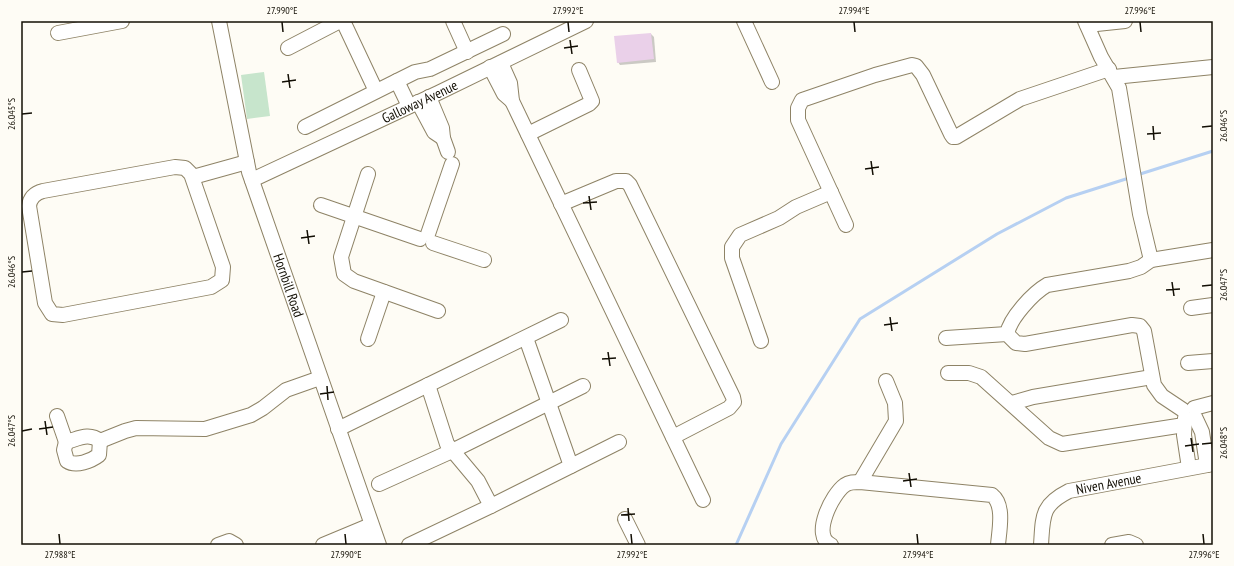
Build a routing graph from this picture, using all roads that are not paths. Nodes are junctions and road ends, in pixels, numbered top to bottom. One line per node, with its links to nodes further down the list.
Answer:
1 (122, 21): 10 (street)
2 (219, 21): 24 (street, Hornbill Road)
3 (340, 21): 12 (street)
4 (343, 21): 20 (street)
5 (453, 21): 13 (street)
6 (586, 21): 14 (street, Galloway Avenue)
7 (744, 21): 19 (street)
8 (1125, 21): 9 (street)
9 (1086, 23): 17 (street)
10 (58, 33)
11 (502, 34): 13 (street)
12 (288, 48)
13 (467, 52): 18 (street)
14 (496, 65): 21 (street, Galloway Avenue); 23 (street)
15 (1213, 67): 17 (street)
16 (579, 70): 23 (street)
17 (1111, 73): 28 (street); 36 (street)
18 (397, 81): 20 (street); 21 (street)
19 (772, 82)
20 (376, 91): 22 (street)
21 (419, 102): 27 (street, Galloway Avenue); 33 (street)
22 (305, 128)
23 (528, 134): 30 (street)
24 (247, 162): 26 (street); 27 (street, Hornbill Road)
25 (368, 174): 31 (street)
26 (192, 177): 26 (street)
27 (252, 180): 51 (street, Hornbill Road)
28 (831, 192): 32 (street); 46 (street)
29 (321, 204): 31 (street)
30 (561, 204): 61 (street); 61 (street)
31 (355, 217): 33 (street); 37 (street)
32 (846, 224)
33 (427, 239): 35 (street)
34 (1213, 250): 36 (street)
35 (484, 260)
36 (1151, 260): 42 (street)
37 (384, 292): 40 (street); 45 (street)
38 (1213, 305): 39 (street)
39 (1191, 308)
40 (438, 311)
41 (561, 320): 43 (street)
42 (1007, 334): 44 (street); 50 (street)
43 (526, 338): 53 (street); 57 (street)
44 (946, 338)
45 (368, 339)
46 (761, 341)
47 (1213, 362): 48 (street)
48 (1188, 363)
49 (948, 373): 55 (street)
50 (1152, 376): 55 (street); 58 (street)
51 (320, 378): 60 (street, Hornbill Road); 62 (street)
52 (886, 381): 69 (street)
53 (428, 385): 60 (street); 65 (street)
54 (583, 386): 57 (street)
55 (1012, 403): 58 (street)
56 (1213, 403): 58 (street)
57 (549, 404): 65 (street); 67 (street)
58 (1188, 415): 66 (street); 68 (street)
59 (57, 416): 63 (street)
60 (338, 429): 74 (street, Hornbill Road)
61 (673, 437): 71 (street)
62 (100, 441): 63 (street); 63 (street)
63 (66, 442)
64 (619, 442): 67 (street)
65 (452, 451): 70 (street); 72 (street)
66 (1210, 465): 68 (street, Niven Avenue)
67 (572, 466): 72 (street)
68 (1189, 468): 83 (street, Niven Avenue)
69 (860, 482): 81 (street); 82 (street)
70 (380, 484)
71 (703, 500)
72 (491, 506): 79 (street)
73 (625, 519): 80 (street)
74 (375, 535): 77 (street); 78 (street)
75 (218, 545): 76 (street)
76 (236, 545)
77 (323, 545)
78 (350, 545)
79 (410, 545)
80 (638, 545)
81 (831, 545)
82 (998, 545)
83 (1041, 545)
84 (1112, 545): 85 (street)
85 (1136, 545)

